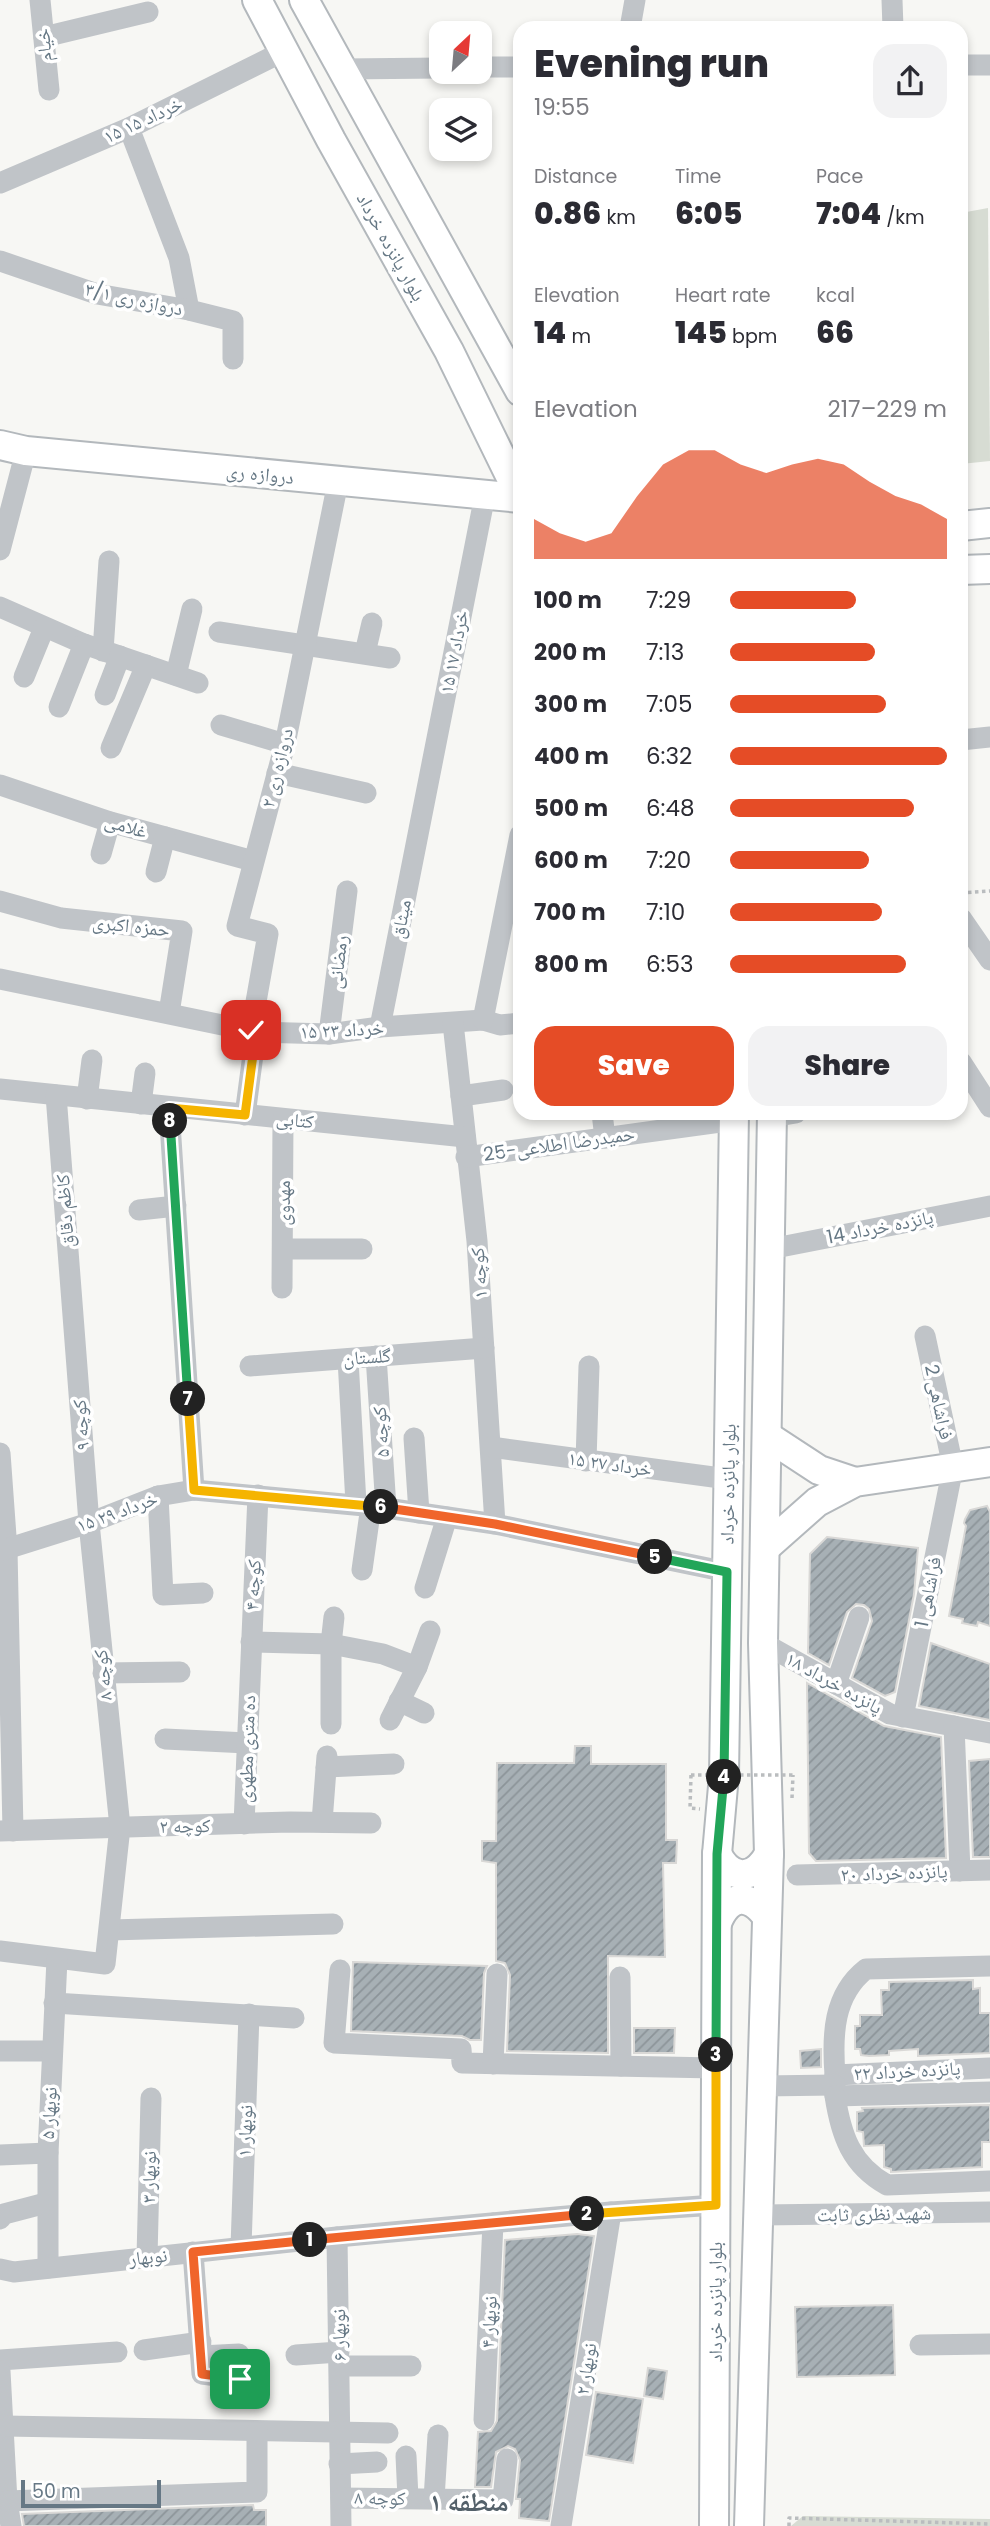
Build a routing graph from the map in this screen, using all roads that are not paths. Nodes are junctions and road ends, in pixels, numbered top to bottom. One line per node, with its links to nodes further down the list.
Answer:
1 (40, 0): 9 (street, خیام)
2 (257, 0): 10 (main road, بلوار پانزده خرداد)
3 (304, 0): 16 (main road)
4 (635, 0): 7 (street)
5 (892, 0): 8 (street)
6 (148, 12): 9 (street)
7 (631, 21)
8 (893, 21)
9 (44, 37): 17 (street, خیام)
10 (284, 51): 18 (street, ۱۵ خرداد ۱۵); 26 (main road, بلوار پانزده خرداد)
11 (968, 65): 12 (street)
12 (990, 65)
13 (513, 67): 15 (street)
14 (429, 68): 16 (street)
15 (492, 68)
16 (343, 69): 23 (main road)
17 (49, 90)
18 (129, 128): 19 (street, ۱۵ خرداد ۱۵); 21 (street)
19 (0, 183)
20 (0, 261): 21 (street, دروازه ری ۳/۱)
21 (189, 310): 22 (street, دروازه ری ۳/۱)
22 (233, 359)
23 (513, 378)
24 (13, 448): 25 (main road, دروازه ری); 31 (street)
25 (338, 482): 27 (main road, دروازه ری); 40 (street, دروازه ری ۲)
26 (513, 483)
27 (485, 495): 28 (main road, دروازه ری); 58 (street, ۱۵ خرداد ۱۷)
28 (513, 497)
29 (990, 523): 30 (main road)
30 (968, 525)
31 (1, 543)
32 (110, 561): 41 (street)
33 (990, 569): 34 (main road)
34 (968, 570)
35 (0, 607): 38 (street)
36 (192, 609): 45 (street)
37 (372, 623): 42 (street)
38 (44, 628): 41 (street); 46 (street)
39 (219, 632): 40 (street)
40 (305, 644): 42 (street); 53 (street, دروازه ری ۲)
41 (102, 650): 44 (street); 48 (street); 49 (street)
42 (365, 653): 43 (street)
43 (390, 658)
44 (146, 665): 45 (street); 54 (street)
45 (176, 675): 47 (street)
46 (24, 677)
47 (198, 683)
48 (105, 695)
49 (59, 707)
50 (221, 725): 53 (street)
51 (990, 737): 52 (street)
52 (968, 739)
53 (285, 744): 55 (street, دروازه ری ۲)
54 (111, 748)
55 (277, 773): 57 (street); 62 (street, دروازه ری ۲)
56 (0, 785): 59 (street, غلامی)
57 (366, 793)
58 (422, 810): 74 (street, میثاق)
59 (110, 822): 60 (street, غلامی); 61 (street)
60 (164, 837): 62 (street, غلامی); 64 (street)
61 (101, 854)
62 (253, 861): 75 (street, دروازه ری ۲)
63 (513, 870): 71 (street)
64 (156, 872)
65 (347, 891): 76 (street, رمضانی)
66 (0, 901): 70 (street, حمزه اکبری)
67 (968, 928): 68 (street)
68 (990, 960)
69 (0, 979): 70 (street, ۱۵ خرداد ۲۳)
70 (169, 1013): 75 (street, ۱۵ خرداد ۲۳)
71 (483, 1020): 72 (street, ۱۵ خرداد ۲۳); 73 (street, ۱۵ خرداد ۲۳)
72 (453, 1023): 74 (street, ۱۵ خرداد ۲۳); 83 (street, کوچه ۱)
73 (513, 1024)
74 (380, 1027): 76 (street, ۱۵ خرداد ۲۳)
75 (253, 1031): 76 (street, ۱۵ خرداد ۲۳); 88 (street)
76 (329, 1034)
77 (92, 1060): 84 (street)
78 (145, 1073): 85 (street)
79 (968, 1073): 86 (street)
80 (0, 1089): 82 (street, کتابی)
81 (503, 1090): 83 (street)
82 (56, 1095): 84 (street, کتابی); 103 (street, کاظم دقاق)
83 (461, 1096): 95 (street, کوچه ۱)
84 (87, 1099): 85 (street, کتابی)
85 (141, 1104): 87 (street, کتابی)
86 (990, 1107)
87 (169, 1108): 88 (street, کتابی); 96 (street)
88 (245, 1115): 89 (street, کتابی)
89 (283, 1119): 95 (street, کتابی); 99 (street, مهدوی)
90 (603, 1120): 94 (street)
91 (711, 1120): 94 (street, حمیدرضا اطلاعی-25)
92 (734, 1120): 117 (main road, بلوار پانزده خرداد)
93 (780, 1120): 101 (main road, بلوار پانزده خرداد)
94 (605, 1138): 95 (street, حمیدرضا اطلاعی-25)
95 (466, 1147): 105 (street, کوچه ۱)
96 (176, 1206): 97 (street); 119 (street)
97 (139, 1210)
98 (987, 1211): 101 (street, پانزده خرداد 14)
99 (283, 1249): 100 (street); 102 (street, مهدوی)
100 (362, 1249)
101 (770, 1249): 110 (main road, بلوار پانزده خرداد)
102 (282, 1288)
103 (74, 1328): 125 (street, کوچه ۹)
104 (925, 1336): 116 (street, فراشاهی 2)
105 (484, 1348): 106 (street, گلستان); 112 (street, کوچه ۱)
106 (376, 1356): 107 (street, گلستان); 122 (street, کوچه ۵)
107 (348, 1359): 108 (street, گلستان); 122 (street, کوچه ۵)
108 (250, 1366)
109 (589, 1366): 114 (street)
110 (767, 1436): 118 (main road); 127 (main road, بلوار پانزده خرداد)
111 (414, 1438): 123 (street)
112 (491, 1447): 114 (street, ۱۵ خرداد ۲۷); 126 (street, کوچه ۱)
113 (0, 1453): 128 (street)
114 (586, 1461): 117 (street, ۱۵ خرداد ۲۷)
115 (990, 1462): 116 (main road)
116 (953, 1467): 118 (main road); 145 (street, فراشاهی 1)
117 (728, 1479): 130 (main road, بلوار پانزده خرداد)
118 (855, 1482): 127 (main road)
119 (194, 1490): 120 (street, ۱۵ خرداد ۲۹); 121 (street, ۱۵ خرداد ۲۹)
120 (158, 1496): 125 (street, ۱۵ خرداد ۲۹); 132 (street)
121 (258, 1496): 122 (street, ۱۵ خرداد ۲۹); 136 (street, کوچه ۴)
122 (371, 1506): 123 (street, ۱۵ خرداد ۲۹); 129 (street)
123 (419, 1513): 124 (street, ۱۵ خرداد ۲۹)
124 (447, 1517): 126 (street, ۱۵ خرداد ۲۹); 131 (street)
125 (89, 1523): 128 (street, ۱۵ خرداد ۲۹); 141 (street, کوچه ۸)
126 (495, 1524): 130 (street, ۱۵ خرداد ۲۹)
127 (765, 1548): 137 (main road, بلوار پانزده خرداد)
128 (3, 1551): 156 (street)
129 (362, 1570)
130 (727, 1572): 157 (main road, بلوار پانزده خرداد)
131 (425, 1588)
132 (203, 1593)
133 (334, 1617): 138 (street)
134 (859, 1618): 143 (street)
135 (430, 1631): 139 (street)
136 (251, 1642): 138 (street); 142 (street, کوچه ۴)
137 (763, 1643): 143 (street, پانزده خرداد ۱۸); 158 (main road, بلوار پانزده خرداد)
138 (331, 1644): 139 (street); 146 (street)
139 (416, 1667): 144 (street)
140 (180, 1672): 141 (street)
141 (103, 1673): 155 (street, کوچه ۸)
142 (249, 1674): 150 (street, ده متری مطهری)
143 (836, 1684): 145 (street, پانزده خرداد ۱۸)
144 (424, 1713)
145 (903, 1717): 147 (street, پانزده خرداد ۱۸)
146 (331, 1724)
147 (954, 1727): 148 (street, پانزده خرداد ۱۸); 160 (street)
148 (990, 1733)
149 (165, 1739): 150 (street)
150 (247, 1743): 154 (street, ده متری مطهری)
151 (394, 1764): 152 (street)
152 (322, 1822): 153 (street, کوچه ۲); 154 (street, کوچه ۲)
153 (371, 1823)
154 (244, 1824): 155 (street, کوچه ۲)
155 (120, 1827): 156 (street, کوچه ۲); 165 (street, کوچه ۸)
156 (6, 1831)
157 (717, 1854): 158 (main road); 163 (main road, بلوار پانزده خرداد)
158 (769, 1854): 162 (main road, بلوار پانزده خرداد)
159 (990, 1870): 160 (street, پانزده خرداد ۲۰)
160 (960, 1871): 161 (street, پانزده خرداد ۲۰)
161 (797, 1875)
162 (767, 1917): 163 (main road); 182 (main road, بلوار پانزده خرداد)
163 (717, 1923): 179 (main road, بلوار پانزده خرداد)
164 (333, 1924): 165 (street)
165 (110, 1930): 167 (street, کوچه ۸)
166 (0, 1951): 167 (street)
167 (57, 1959): 172 (street, نوبهار ۵)
168 (990, 1966): 181 (street)
169 (340, 1970): 177 (street)
170 (497, 1973): 177 (street)
171 (620, 1977): 178 (street)
172 (54, 2003): 173 (street); 175 (street, نوبهار ۵)
173 (249, 2014): 174 (street); 196 (street, نوبهار ۱)
174 (294, 2018)
175 (52, 2050): 176 (street); 185 (street, نوبهار ۵)
176 (0, 2051)
177 (493, 2064): 178 (street)
178 (621, 2066): 179 (street)
179 (716, 2068): 189 (main road, بلوار پانزده خرداد)
180 (990, 2068): 181 (street, پانزده خرداد ۲۲)
181 (835, 2085): 182 (street, پانزده خرداد ۲۲); 183 (street, پانزده خرداد ۲۲); 187 (street)
182 (762, 2086): 192 (main road, بلوار پانزده خرداد)
183 (990, 2092)
184 (150, 2098): 198 (street, نوبهار ۳)
185 (48, 2153): 186 (street); 188 (street, نوبهار ۵)
186 (0, 2155)
187 (990, 2181)
188 (46, 2203): 193 (street); 199 (street, نوبهار ۵)
189 (716, 2205): 190 (street, نوبهار); 228 (main road, بلوار پانزده خرداد)
190 (611, 2212): 194 (street, نوبهار); 232 (street, نوبهار ۲)
191 (990, 2212): 192 (street, شهید نظری ثابت)
192 (758, 2215): 229 (main road, بلوار پانزده خرداد)
193 (0, 2219)
194 (493, 2223): 195 (street, نوبهار); 214 (street, نوبهار ۴)
195 (337, 2237): 196 (street, نوبهار); 208 (street, نوبهار ۶)
196 (241, 2248): 197 (street, نوبهار)
197 (193, 2252): 198 (street, نوبهار); 207 (street)
198 (147, 2257): 199 (street, نوبهار)
199 (48, 2268): 200 (street, نوبهار)
200 (0, 2269)
201 (990, 2344): 202 (street)
202 (920, 2345)
203 (144, 2350): 207 (street)
204 (117, 2352): 209 (street)
205 (239, 2354): 207 (street)
206 (296, 2355): 208 (street)
207 (201, 2358): 212 (street)
208 (340, 2359): 210 (street); 217 (street, نوبهار ۶)
209 (0, 2360)
210 (411, 2366)
211 (0, 2371): 213 (street)
212 (240, 2379)
213 (1, 2396): 215 (street)
214 (484, 2420)
215 (5, 2426): 216 (street); 227 (street)
216 (257, 2431): 217 (street); 227 (street)
217 (339, 2432): 218 (street); 223 (street, نوبهار ۶)
218 (388, 2433)
219 (438, 2435): 226 (street)
220 (407, 2456): 225 (street)
221 (507, 2459): 226 (street, کوچه ۸)
222 (377, 2462): 223 (street)
223 (340, 2464): 224 (street, نوبهار ۶)
224 (341, 2498): 225 (street, کوچه ۸); 231 (street, نوبهار ۶)
225 (408, 2498): 226 (street, کوچه ۸)
226 (434, 2499)
227 (7, 2501): 230 (street)
228 (712, 2524)
229 (750, 2524)
230 (11, 2526)
231 (341, 2526)
232 (561, 2526)

